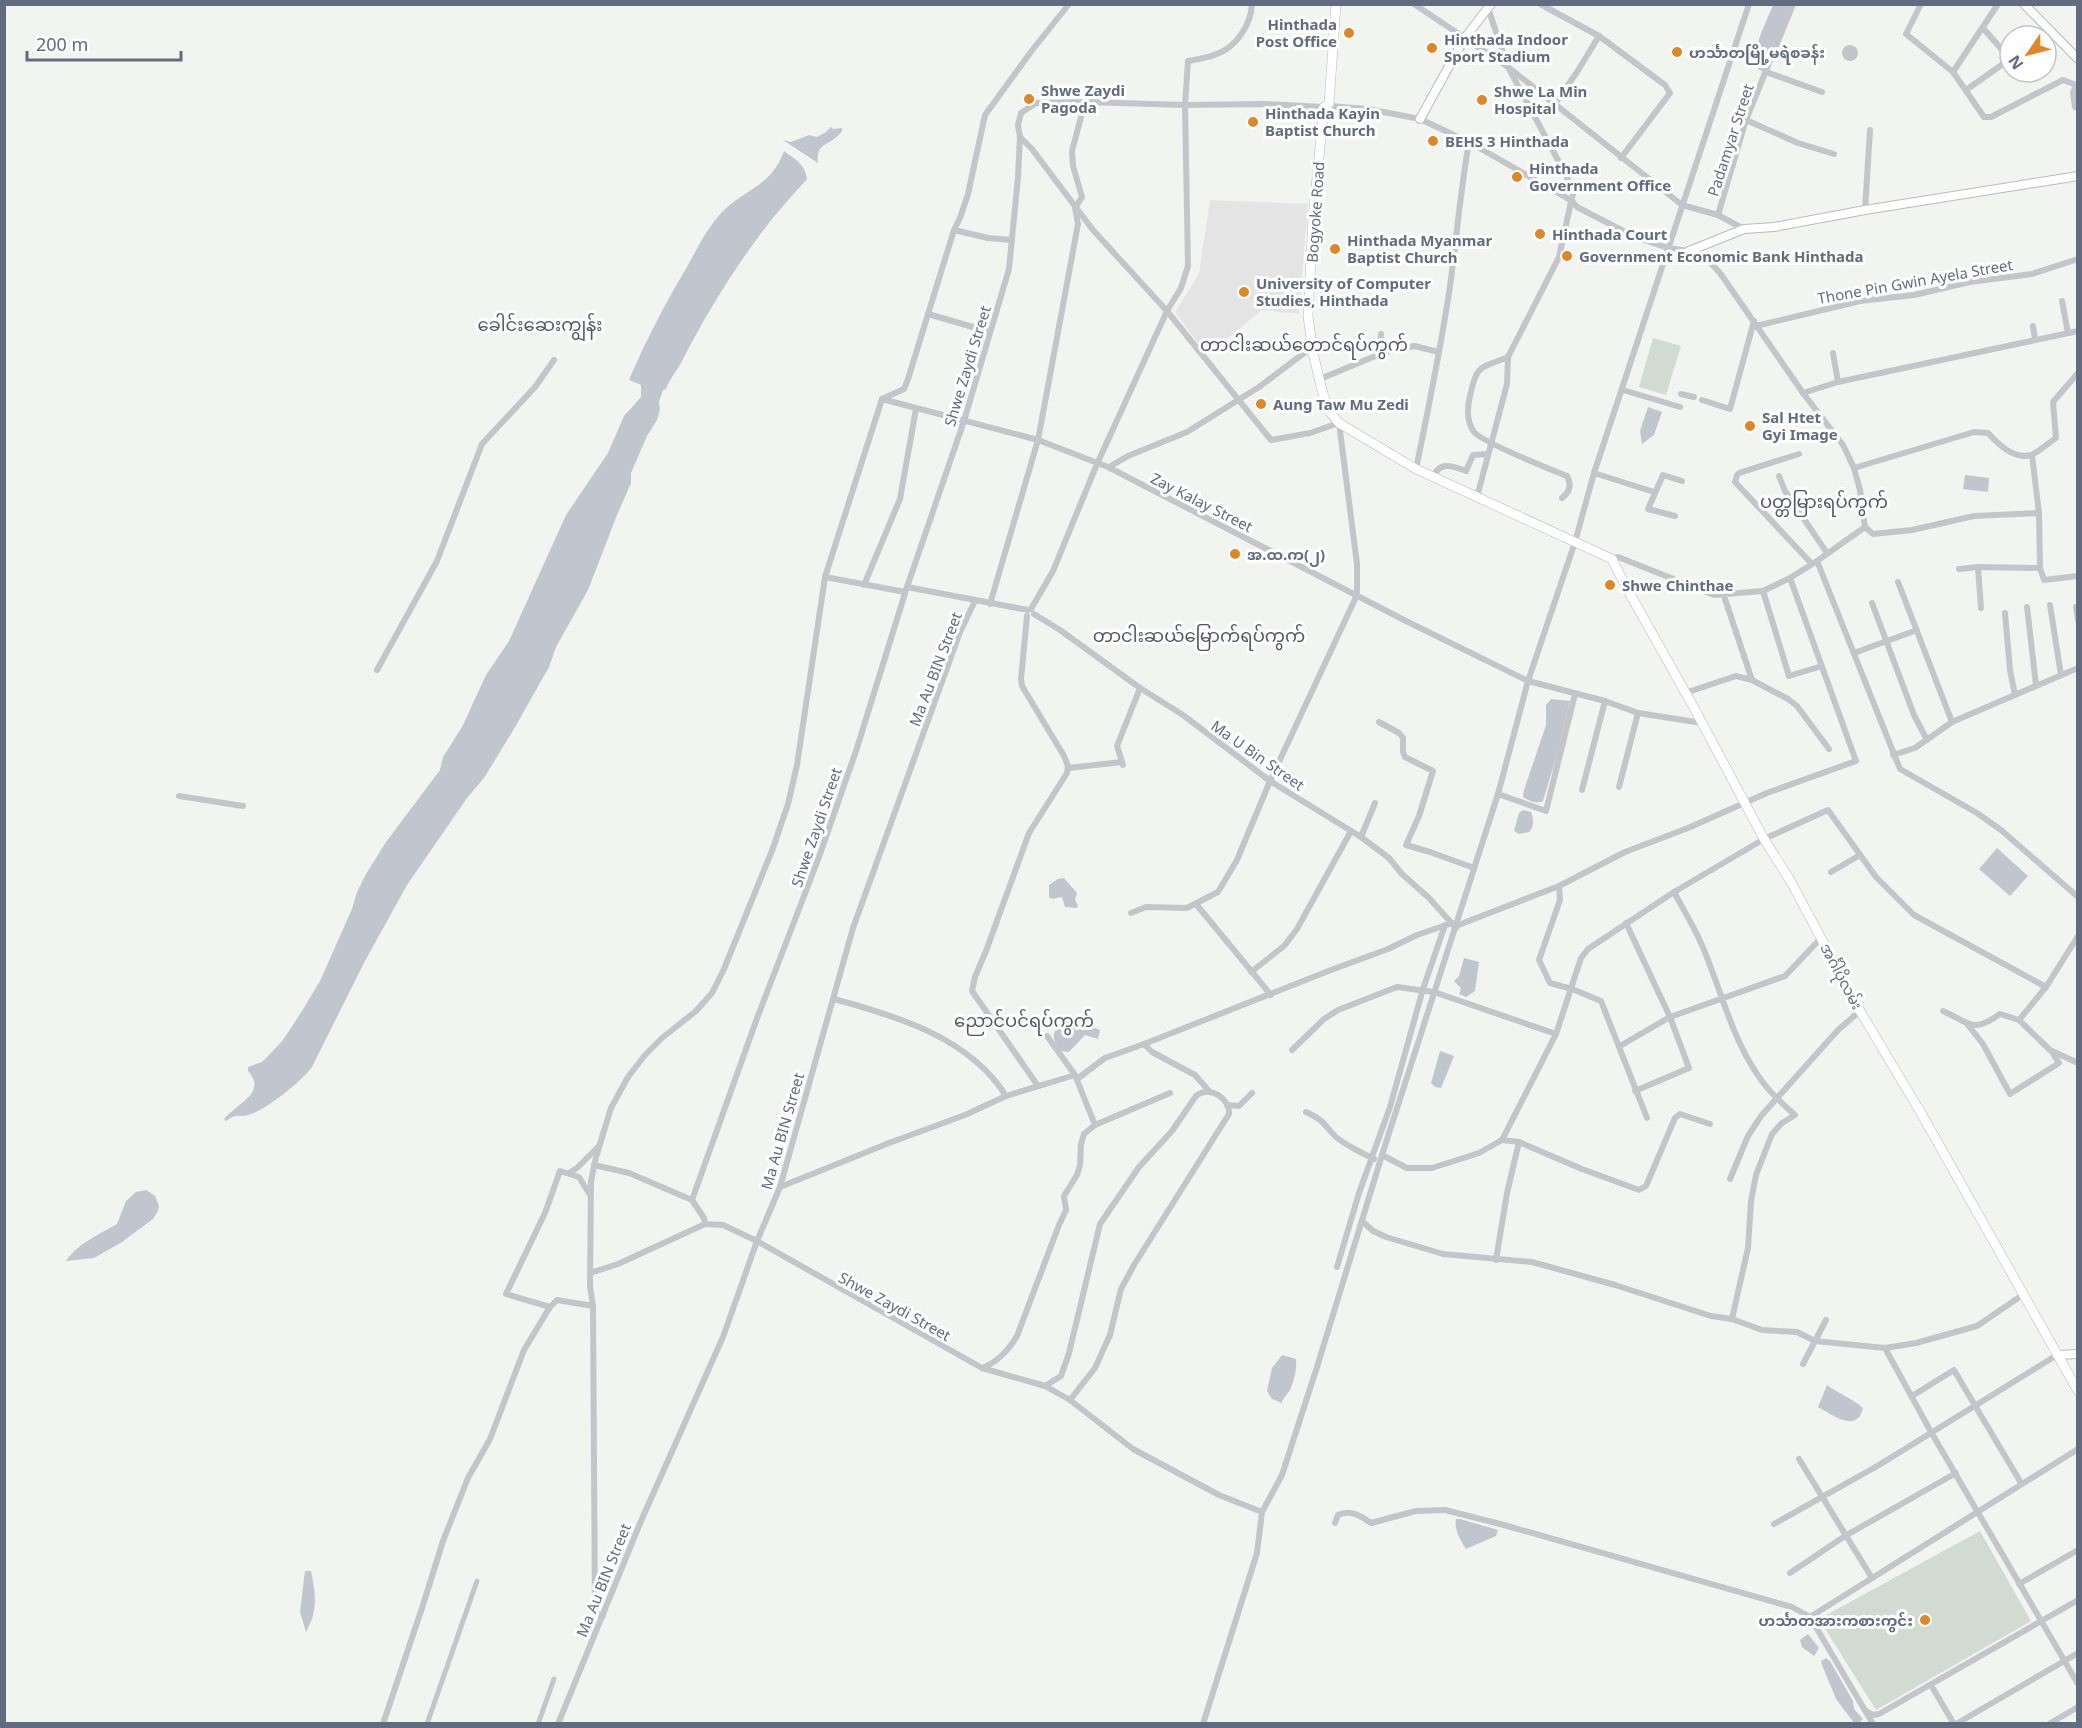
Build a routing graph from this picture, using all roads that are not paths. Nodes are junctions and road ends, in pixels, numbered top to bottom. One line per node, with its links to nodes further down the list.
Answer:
1 (1069, 4): 45 (street)
2 (1252, 4): 27 (street)
3 (1336, 4): 29 (main road, Bogyoke Road)
4 (1414, 4): 15 (street)
5 (1540, 4): 14 (street)
6 (1749, 4): 40 (street)
7 (1792, 4): 21 (street, Padamyar Street)
8 (1921, 4): 22 (street)
9 (1998, 4): 13 (street)
10 (2024, 4): 12 (street)
11 (1489, 6): 15 (street); 19 (street)
12 (2040, 24)
13 (1983, 28): 17 (street); 22 (street)
14 (1599, 36): 28 (street); 37 (street)
15 (1464, 39): 19 (street); 31 (street)
16 (2058, 42): 18 (street)
17 (1998, 45)
18 (2078, 59)
19 (1508, 67): 28 (street); 39 (street)
20 (1998, 67): 24 (street)
21 (1766, 72): 25 (street); 32 (street, Padamyar Street)
22 (1953, 72): 24 (street)
23 (2077, 84): 24 (street); 30 (street)
24 (1966, 90)
25 (1822, 92)
26 (1085, 102): 27 (street, Shwe Zaydi Street); 34 (street, Shwe Zaydi Street); 41 (street)
27 (1185, 105): 29 (street, Shwe Zaydi Street); 51 (street)
28 (1554, 105): 37 (street)
29 (1326, 107): 31 (street, Shwe Zaydi Street); 60 (main road, Bogyoke Road)
30 (2075, 107)
31 (1420, 119): 35 (street, Shwe Zaydi Street)
32 (1746, 120): 36 (street); 43 (street, Padamyar Street)
33 (1870, 130): 42 (street)
34 (1020, 137): 41 (street); 46 (street, Shwe Zaydi Street)
35 (1469, 142): 39 (street, Shwe Zaydi Street); 62 (street)
36 (1834, 154)
37 (1621, 158): 40 (street)
38 (2078, 176): 42 (street)
39 (1574, 204): 47 (street, Shwe Zaydi Street); 64 (street)
40 (1682, 205): 43 (street); 47 (street)
41 (1075, 208): 51 (street); 80 (street)
42 (1865, 210): 44 (street)
43 (1718, 215): 44 (street)
44 (1744, 229): 48 (street)
45 (954, 230): 46 (street); 52 (street)
46 (1012, 240): 56 (street, Shwe Zaydi Street)
47 (1668, 248): 48 (street, Shwe Zaydi Street); 69 (street)
48 (1689, 251): 53 (street)
49 (2078, 259): 53 (street, Thone Pin Gwin Ayela Street)
50 (2062, 301): 57 (street)
51 (1167, 311): 74 (street); 85 (street)
52 (928, 314): 56 (street); 73 (street)
53 (1755, 323): 70 (street); 75 (street)
54 (2033, 326): 59 (street)
55 (2078, 331): 57 (street)
56 (990, 332): 78 (street, Shwe Zaydi Street)
57 (2068, 333): 59 (street)
58 (1381, 334): 61 (street)
59 (2035, 339): 68 (street)
60 (1312, 347): 67 (main road, Bogyoke Road); 74 (street)
61 (1385, 352): 62 (street); 67 (street)
62 (1439, 352): 88 (street)
63 (1833, 353): 68 (street)
64 (1508, 357): 81 (street); 81 (street)
65 (554, 360): 130 (street)
66 (2078, 373): 84 (street)
67 (1320, 379): 79 (main road, Bogyoke Road)
68 (1838, 382): 70 (street)
69 (1623, 390): 76 (street); 89 (street)
70 (1803, 393): 87 (street)
71 (1681, 394): 72 (street)
72 (1694, 397)
73 (882, 399): 77 (street, Zay Kalay Street); 107 (street)
74 (1237, 400): 79 (street); 86 (street)
75 (1702, 400)
76 (1680, 407)
77 (916, 409): 78 (street, Zay Kalay Street); 110 (street)
78 (964, 422): 80 (street, Zay Kalay Street); 111 (street, Shwe Zaydi Street)
79 (1339, 423): 88 (main road); 113 (street)
80 (1038, 440): 85 (street, Zay Kalay Street); 117 (street)
81 (1491, 442): 82 (street); 95 (street)
82 (1488, 454): 91 (street); 94 (street)
83 (1799, 454): 102 (street)
84 (2032, 455): 87 (street); 96 (street)
85 (1097, 464): 86 (street, Zay Kalay Street); 122 (street)
86 (1108, 467): 113 (street, Zay Kalay Street)
87 (1854, 468): 98 (street)
88 (1416, 470): 91 (main road)
89 (1594, 473): 93 (street); 99 (street)
90 (1779, 476): 100 (street)
91 (1433, 478): 94 (main road)
92 (1682, 481): 93 (street)
93 (1654, 492): 97 (street)
94 (1477, 497): 99 (main road)
95 (1562, 498)
96 (2038, 513): 98 (street); 104 (street)
97 (1675, 516)
98 (1865, 527): 100 (street)
99 (1575, 542): 101 (main road); 133 (street)
100 (1827, 553): 102 (street)
101 (1612, 559): 114 (street); 136 (main road, အင်္ဂါပိုလမ်း)
102 (1814, 562): 108 (street); 127 (street)
103 (1978, 567): 104 (street); 105 (street); 121 (street)
104 (2040, 568): 106 (street)
105 (1959, 569)
106 (2078, 576)
107 (825, 577): 110 (street, Ma U Bin Street); 206 (street)
108 (1790, 578): 112 (street); 128 (street)
109 (1899, 582): 125 (street)
110 (864, 585): 111 (street, Ma U Bin Street)
111 (906, 589): 115 (street, Ma U Bin Street); 215 (street, Shwe Zaydi Street)
112 (1763, 591): 114 (street); 128 (street)
113 (1357, 595): 133 (street, Zay Kalay Street); 148 (street)
114 (1724, 596): 132 (street)
115 (975, 601): 117 (street, Ma U Bin Street); 177 (street, Ma Au BIN Street)
116 (1872, 603): 126 (street)
117 (990, 604): 122 (street, Ma U Bin Street)
118 (2050, 605): 131 (street)
119 (2027, 607): 134 (street)
120 (2076, 607): 124 (street)
121 (1981, 608)
122 (1030, 612): 135 (street, Ma U Bin Street); 147 (street)
123 (2005, 613): 138 (street)
124 (2078, 620)
125 (1917, 630): 126 (street); 142 (street)
126 (1885, 641): 127 (street); 144 (street)
127 (1854, 653): 146 (street)
128 (1822, 666): 154 (street)
129 (2078, 668): 131 (street)
130 (377, 669)
131 (2061, 675): 134 (street)
132 (1752, 680): 136 (street); 145 (street)
133 (1528, 681): 137 (street, Zay Kalay Street); 151 (street)
134 (2036, 685): 138 (street)
135 (1140, 688): 147 (street); 148 (street, Ma U Bin Street)
136 (1685, 693): 143 (main road, အင်္ဂါပိုလမ်း)
137 (1575, 694): 139 (street, Zay Kalay Street); 151 (street)
138 (2015, 695): 142 (street)
139 (1605, 700): 140 (street, Zay Kalay Street); 150 (street)
140 (1638, 712): 143 (street, Zay Kalay Street); 149 (street)
141 (1379, 722): 160 (street)
142 (1952, 722): 144 (street)
143 (1702, 723): 154 (main road, အင်္ဂါပိုလမ်း)
144 (1927, 740): 146 (street)
145 (1829, 748)
146 (1893, 755): 164 (street)
147 (1068, 768): 192 (street)
148 (1270, 781): 156 (street, Ma U Bin Street); 165 (street)
149 (1619, 787)
150 (1582, 790)
151 (1498, 794): 160 (street)
152 (179, 796): 155 (street)
153 (1376, 803): 157 (street)
154 (1746, 803): 158 (main road, အင်္ဂါပိုလမ်း); 162 (street)
155 (243, 806)
156 (1351, 831): 157 (street, Ma U Bin Street); 171 (street)
157 (1361, 837): 168 (street, Ma U Bin Street)
158 (1764, 839): 159 (street); 163 (street); 170 (main road, အင်္ဂါပိုလမ်း)
159 (1860, 855): 161 (street); 172 (street)
160 (1474, 868): 168 (street)
161 (1831, 872)
162 (1559, 886): 168 (street); 174 (street)
163 (1674, 892): 167 (street); 178 (street)
164 (2078, 897)
165 (1196, 904): 166 (street); 171 (street)
166 (1131, 913)
167 (1626, 923): 174 (street); 181 (street)
168 (1452, 926): 173 (street); 175 (street); 176 (street)
169 (2078, 936): 172 (street)
170 (1821, 938): 178 (street); 179 (main road, အင်္ဂါပိုလမ်း)
171 (1251, 972): 176 (street)
172 (2046, 987): 182 (street)
173 (1423, 989): 175 (street); 188 (street); 208 (street)
174 (1572, 989): 184 (street); 187 (street)
175 (1434, 992): 184 (street); 207 (street)
176 (1271, 995): 186 (street)
177 (834, 999): 197 (street); 213 (street, Ma Au BIN Street)
178 (1722, 999): 181 (street); 198 (street)
179 (1860, 1011): 198 (street); 222 (main road, အင်္ဂါပိုလမ်း)
180 (1943, 1011): 183 (street)
181 (1670, 1017): 187 (street); 193 (street)
182 (2019, 1020): 183 (street); 189 (street)
183 (1968, 1025): 189 (street)
184 (1556, 1034): 204 (street)
185 (1047, 1036): 191 (street)
186 (1144, 1044): 191 (street); 194 (street)
187 (1620, 1046): 193 (street)
188 (1292, 1050)
189 (2050, 1050): 190 (street)
190 (2078, 1063)
191 (1076, 1077): 192 (street); 203 (street)
192 (1038, 1086): 197 (street)
193 (1635, 1091): 201 (street)
194 (1209, 1092): 199 (street); 233 (street)
195 (1170, 1093): 203 (street)
196 (1252, 1093): 199 (street)
197 (1006, 1096): 213 (street)
198 (1776, 1099): 212 (street); 225 (street)
199 (1228, 1105): 236 (street)
200 (1306, 1113): 208 (street)
201 (1647, 1118)
202 (1710, 1124): 205 (street)
203 (1095, 1125): 232 (street)
204 (1502, 1140): 205 (street); 207 (street)
205 (1518, 1142): 219 (street)
206 (599, 1145): 210 (street); 211 (street)
207 (1382, 1155): 209 (street)
208 (1371, 1158): 209 (street); 220 (street)
209 (1380, 1163): 216 (street)
210 (594, 1165): 214 (street); 215 (street)
211 (569, 1173): 214 (street); 224 (street)
212 (1730, 1179)
213 (780, 1187): 218 (street, Ma Au BIN Street)
214 (591, 1195): 221 (street)
215 (692, 1200): 217 (street)
216 (1362, 1221): 219 (street); 245 (street)
217 (705, 1224): 218 (street, Shwe Zaydi Street); 221 (street)
218 (757, 1241): 232 (street, Shwe Zaydi Street); 254 (street, Ma Au BIN Street)
219 (1496, 1260): 225 (street)
220 (1337, 1267)
221 (590, 1273): 223 (street)
222 (2024, 1294): 228 (street); 230 (main road, အင်္ဂါပိုလမ်း)
223 (593, 1306): 224 (street); 254 (street)
224 (550, 1307): 263 (street)
225 (1732, 1319): 227 (street)
226 (1826, 1320): 227 (street)
227 (1815, 1341): 228 (street); 231 (street)
228 (1885, 1348): 235 (street)
229 (2078, 1354): 230 (street)
230 (2057, 1355): 234 (main road, အင်္ဂါပိုလမ်း); 237 (street)
231 (1803, 1364)
232 (982, 1368): 233 (street, Shwe Zaydi Street)
233 (1045, 1386): 236 (street, Shwe Zaydi Street)
234 (2078, 1391)
235 (1912, 1396): 237 (street); 238 (street)
236 (1070, 1400): 245 (street, Shwe Zaydi Street)
237 (1974, 1406): 238 (street); 242 (street)
238 (1931, 1432): 241 (street); 243 (street)
239 (2078, 1449): 242 (street)
240 (1799, 1459): 243 (street)
241 (1956, 1473): 244 (street); 248 (street)
242 (2021, 1483): 244 (street)
243 (1823, 1495): 247 (street); 248 (street)
244 (1978, 1511): 251 (street); 252 (street)
245 (1262, 1512): 265 (street)
246 (1335, 1523): 255 (street)
247 (1774, 1524)
248 (1845, 1536): 250 (street); 251 (street)
249 (2078, 1550): 252 (street)
250 (1790, 1573)
251 (1872, 1578): 255 (street)
252 (2019, 1584): 256 (street)
253 (2078, 1600): 256 (street)
254 (603, 1616): 264 (street, Ma Au BIN Street)
255 (1810, 1617): 262 (street)
256 (2041, 1622): 258 (street); 260 (street)
257 (2078, 1653): 258 (street)
258 (2064, 1660): 259 (street); 267 (street)
259 (2078, 1684)
260 (1931, 1685): 262 (street); 267 (street)
261 (2078, 1707): 268 (street)
262 (1866, 1711): 266 (street)
263 (383, 1724)
264 (558, 1724)
265 (1203, 1724)
266 (1873, 1724)
267 (1955, 1724)
268 (2049, 1724)

